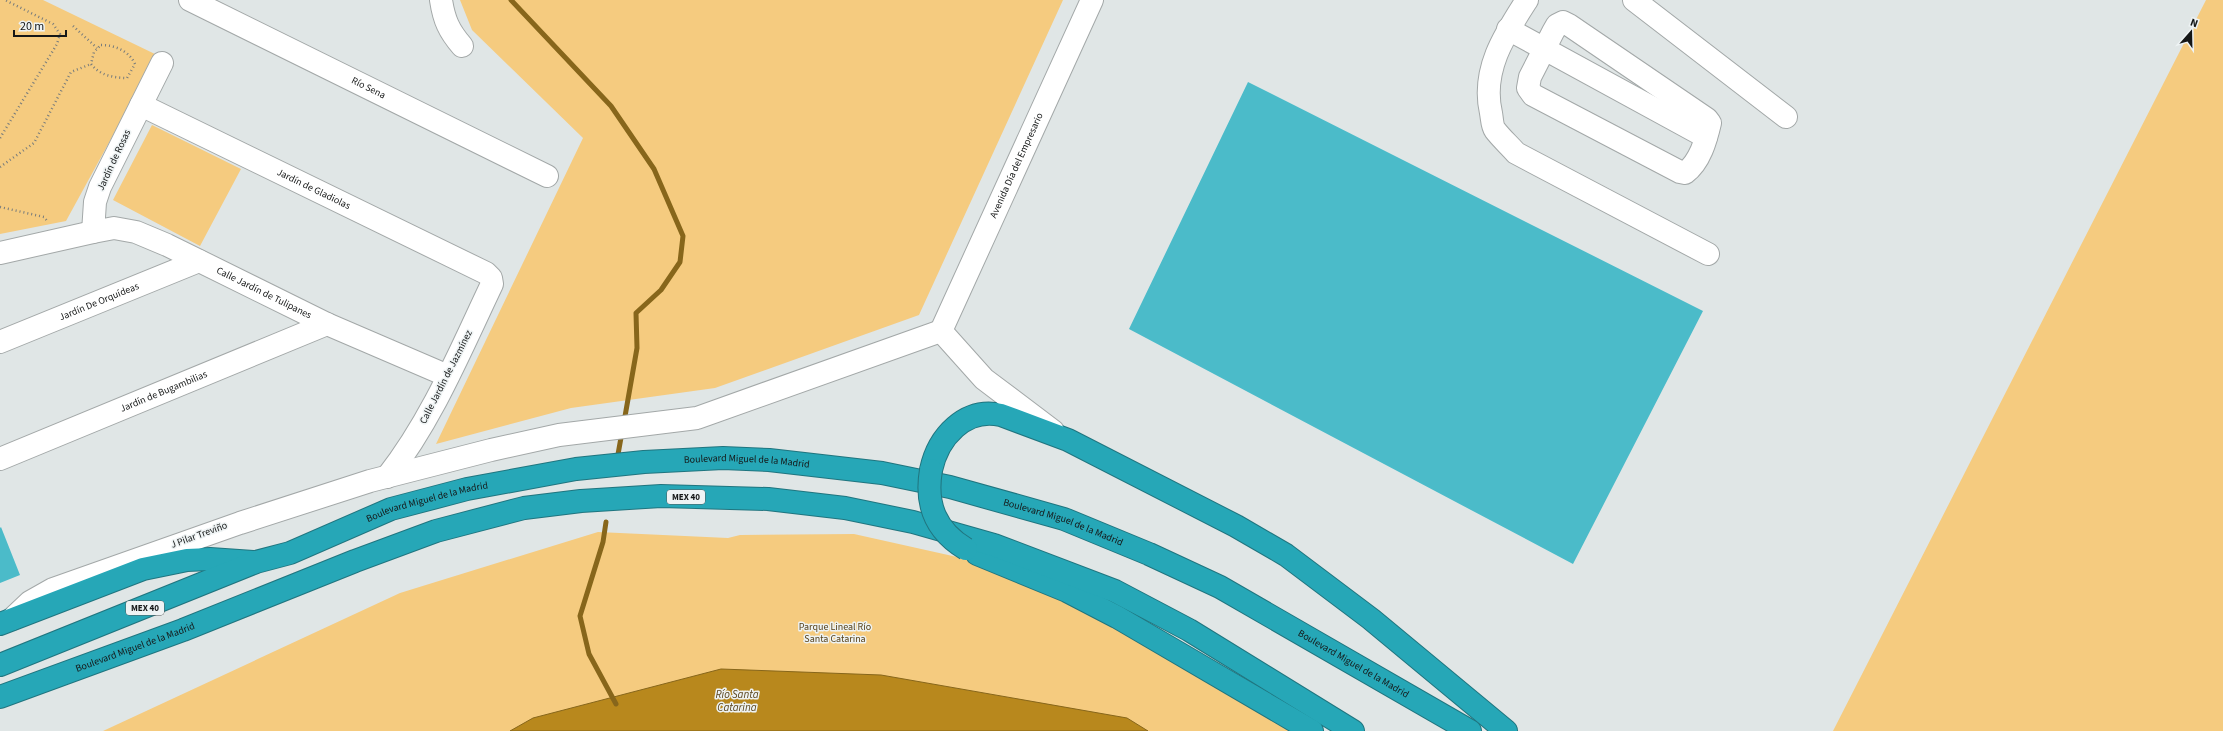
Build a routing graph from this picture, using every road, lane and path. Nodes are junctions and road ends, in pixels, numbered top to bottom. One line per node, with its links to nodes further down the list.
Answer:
1 (5, 0): 17 (path)
2 (190, 0): 19 (street, Río Sena)
3 (441, 0): 9 (street)
4 (1092, 0): 28 (street, Avenida Día del Empresario)
5 (1527, 0): 8 (street)
6 (1634, 0): 15 (street)
7 (73, 26): 10 (path)
8 (1508, 29): 11 (street); 24 (street)
9 (462, 46)
10 (97, 48): 13 (path); 13 (path)
11 (1544, 50): 16 (street); 16 (street); 16 (street)
12 (162, 63): 14 (street, Jardín de Rosas)
13 (91, 64): 18 (path)
14 (140, 105): 22 (street, Jardín de Rosas); 26 (street, Jardín de Gladiolas)
15 (1786, 117)
16 (1706, 137)
17 (0, 138)
18 (0, 167)
19 (547, 176)
20 (0, 207): 21 (path)
21 (49, 224)
22 (93, 224): 23 (street, Calle Jardín de Tulipanes); 25 (street, Calle Jardín de Tulipanes)
23 (0, 253)
24 (1708, 254)
25 (199, 261): 27 (street, Calle Jardín de Tulipanes); 29 (street, Jardín De Orquídeas)
26 (486, 273): 30 (street, Calle Jardín de Jazmínez)
27 (327, 324): 30 (street, Calle Jardín de Tulipanes); 32 (street, Jardín de Bugambilias)
28 (941, 331): 31 (street); 33 (street)
29 (0, 342)
30 (448, 376): 33 (street, Calle Jardín de Jazmínez)
31 (1068, 440): 38 (highway, bridge); 41 (highway)
32 (0, 459)
33 (392, 470): 35 (street)
34 (256, 562): 35 (highway); 36 (highway, Boulevard Miguel de la Madrid / MEX 40); 40 (highway, Boulevard Miguel de la Madrid / MEX 40)
35 (4, 617)
36 (0, 664)
37 (0, 697): 39 (highway, Boulevard Miguel de la Madrid / MEX 40)
38 (1312, 731)
39 (1353, 731)
40 (1470, 731)
41 (1506, 731)

